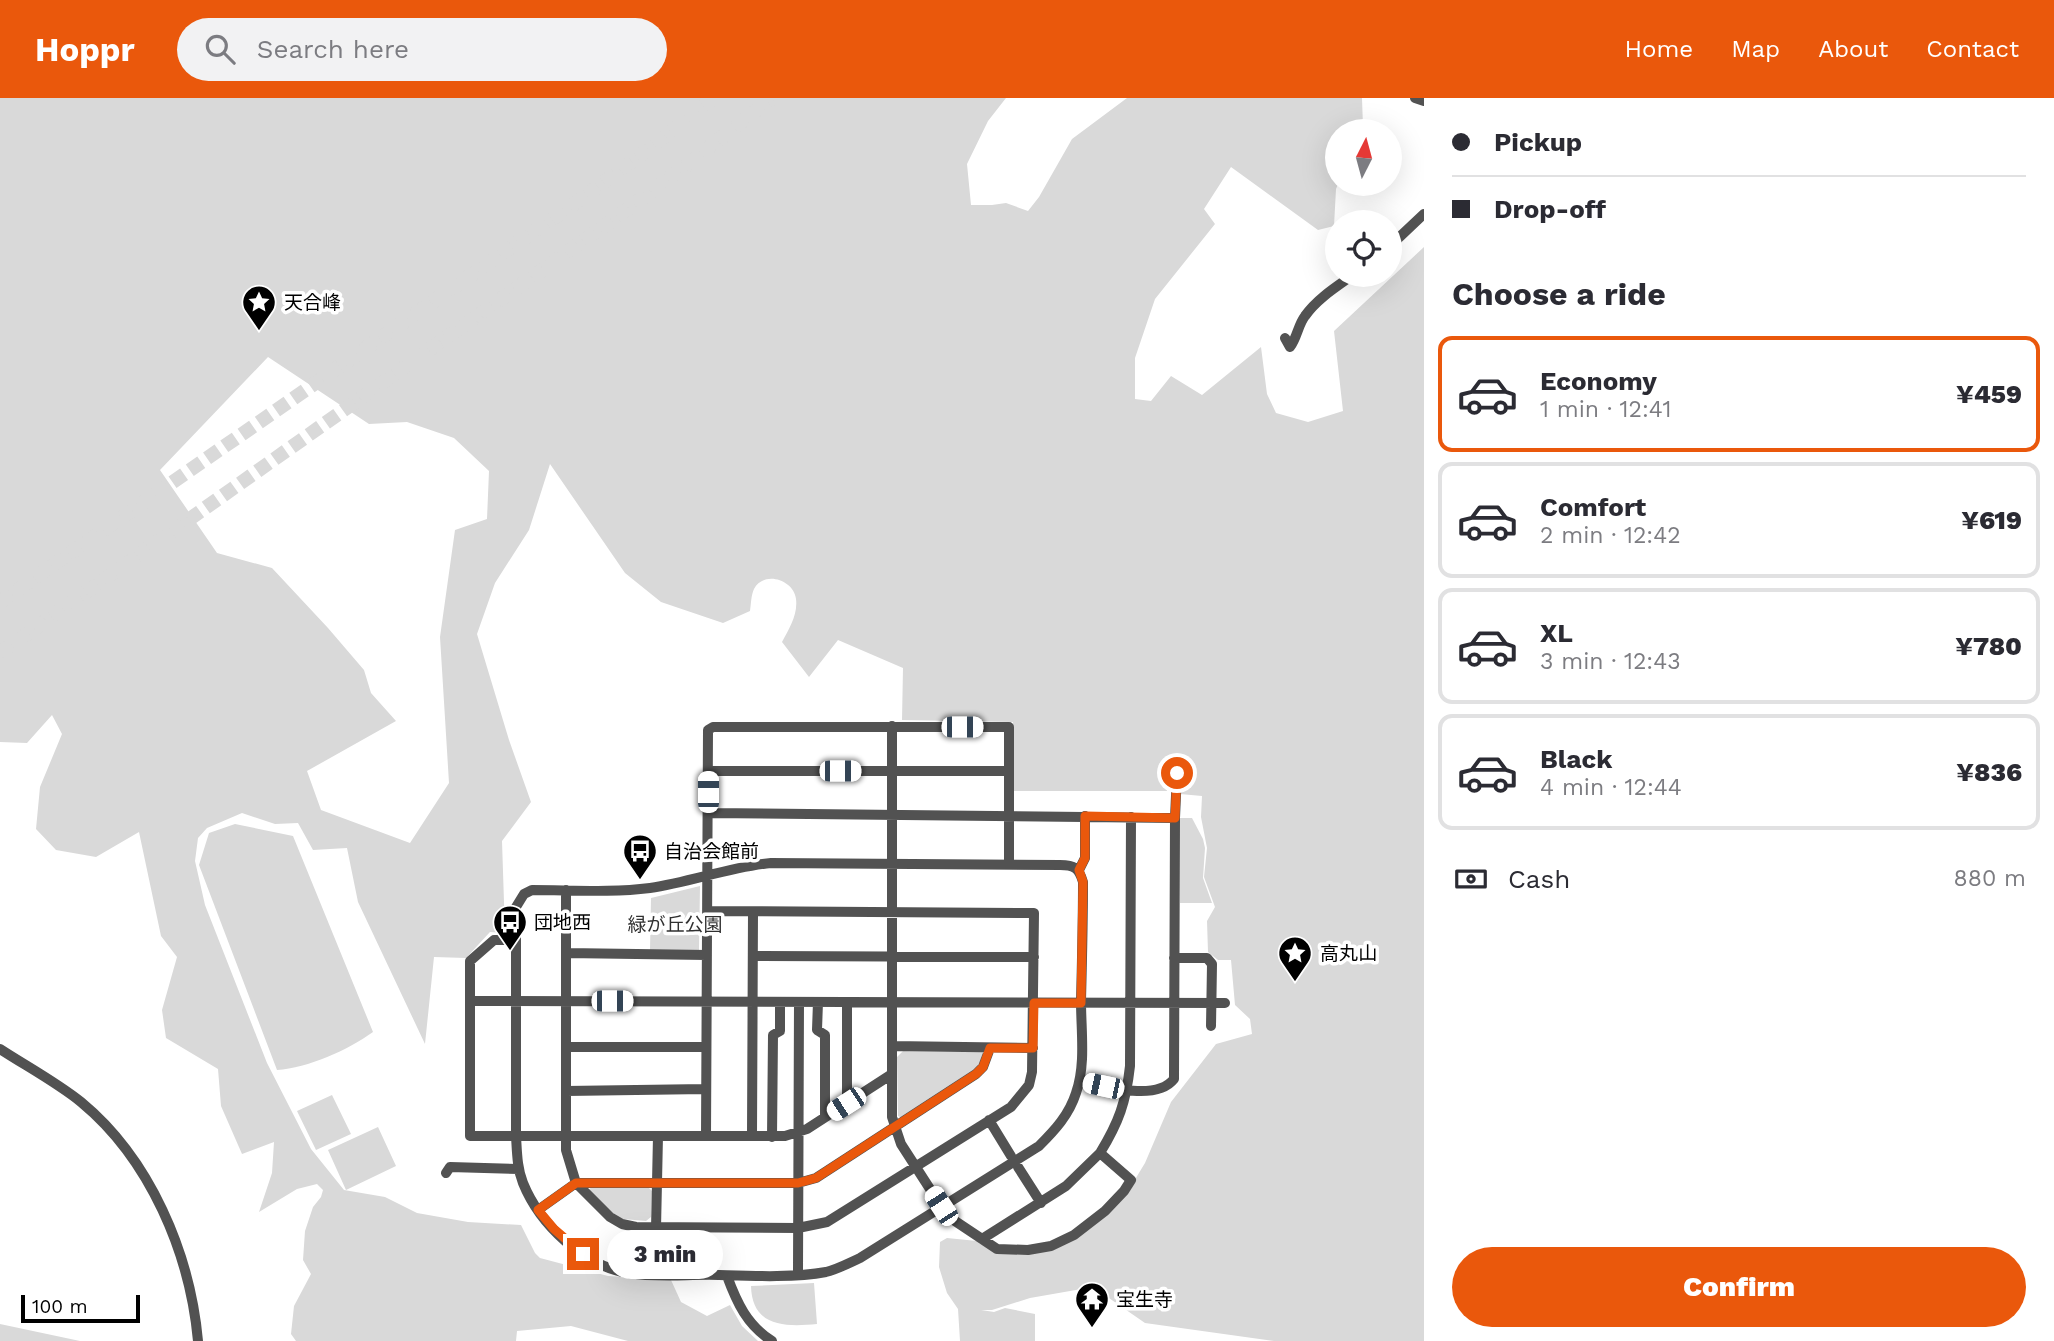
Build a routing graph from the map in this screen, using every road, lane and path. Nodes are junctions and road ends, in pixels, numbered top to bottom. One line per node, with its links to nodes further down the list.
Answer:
1 (1415, 98): 2 (street)
2 (1424, 100)
3 (1424, 214): 4 (street)
4 (1402, 235)
5 (1337, 287): 6 (street)
6 (1285, 338)
7 (892, 726): 8 (street); 9 (street); 10 (street)
8 (708, 771): 9 (street); 12 (street)
9 (892, 771): 10 (street); 13 (street)
10 (1009, 771): 14 (street)
11 (1177, 773): 17 (street)
12 (708, 813): 13 (street); 21 (street)
13 (892, 816): 14 (street); 18 (street)
14 (1010, 816): 15 (street); 19 (street)
15 (1085, 816): 16 (street); 20 (street)
16 (1131, 817): 17 (street); 45 (street)
17 (1175, 818): 32 (street)
18 (892, 864): 19 (street); 21 (street); 25 (street)
19 (1009, 864): 20 (street)
20 (1079, 870): 44 (street)
21 (707, 876): 22 (street); 23 (street)
22 (566, 890): 26 (street); 27 (street)
23 (707, 911): 24 (street); 28 (street)
24 (753, 912): 25 (street); 29 (street)
25 (892, 912): 30 (street); 31 (street)
26 (516, 940): 33 (street); 34 (street)
27 (566, 953): 28 (street); 35 (street)
28 (707, 956): 36 (street)
29 (753, 956): 30 (street); 37 (street)
30 (892, 957): 31 (street); 42 (street)
31 (1034, 957): 43 (street)
32 (1174, 958): 46 (street); 47 (street)
33 (517, 1000): 34 (street); 35 (street); 66 (street)
34 (470, 1001): 66 (street)
35 (566, 1001): 36 (street); 51 (street)
36 (706, 1001): 37 (street); 52 (street)
37 (753, 1002): 38 (street); 70 (street)
38 (780, 1002): 39 (street); 71 (street)
39 (799, 1002): 40 (street); 65 (street)
40 (818, 1002): 41 (street); 62 (street)
41 (847, 1002): 42 (street); 61 (street)
42 (892, 1002): 43 (street); 50 (street)
43 (1034, 1003): 44 (street); 54 (street)
44 (1081, 1003): 45 (street); 57 (street)
45 (1130, 1003): 46 (street); 60 (street)
46 (1174, 1003): 47 (street); 60 (street)
47 (1212, 1003): 48 (street); 49 (street)
48 (1225, 1003)
49 (1211, 1026)
50 (892, 1046): 53 (street); 56 (street)
51 (566, 1047): 52 (street); 59 (street)
52 (706, 1047): 58 (street)
53 (990, 1048): 54 (street); 64 (street)
54 (1033, 1048): 63 (street)
55 (0, 1049): 90 (street)
56 (892, 1074): 61 (street); 64 (street)
57 (1080, 1081): 60 (street); 82 (street)
58 (706, 1089): 59 (street); 69 (street)
59 (566, 1091): 67 (street)
60 (1127, 1091): 72 (street)
61 (846, 1104): 62 (street)
62 (825, 1118): 65 (street)
63 (989, 1120): 73 (street); 74 (street)
64 (895, 1128): 74 (street); 80 (street)
65 (799, 1133): 71 (street); 80 (street)
66 (516, 1136): 67 (street); 76 (street)
67 (565, 1136): 68 (street); 79 (street)
68 (658, 1136): 69 (street); 78 (street)
69 (706, 1136): 70 (street)
70 (752, 1136): 71 (street)
71 (772, 1137)
72 (1100, 1153): 81 (street); 86 (street)
73 (1011, 1156)
74 (915, 1167): 82 (street); 85 (street)
75 (1018, 1167): 81 (street)
76 (519, 1169): 77 (street); 83 (street)
77 (446, 1172)
78 (657, 1182): 79 (street); 80 (street); 84 (street)
79 (576, 1183): 83 (street); 84 (street)
80 (798, 1183): 85 (street)
81 (1041, 1203): 86 (street)
82 (941, 1206): 86 (street); 87 (street)
83 (538, 1210): 88 (street)
84 (656, 1227): 85 (street); 88 (street)
85 (798, 1228): 87 (street)
86 (982, 1239)
87 (798, 1274): 89 (street)
88 (655, 1275): 89 (street)
89 (727, 1276): 91 (street)
90 (198, 1341)
91 (772, 1341)

